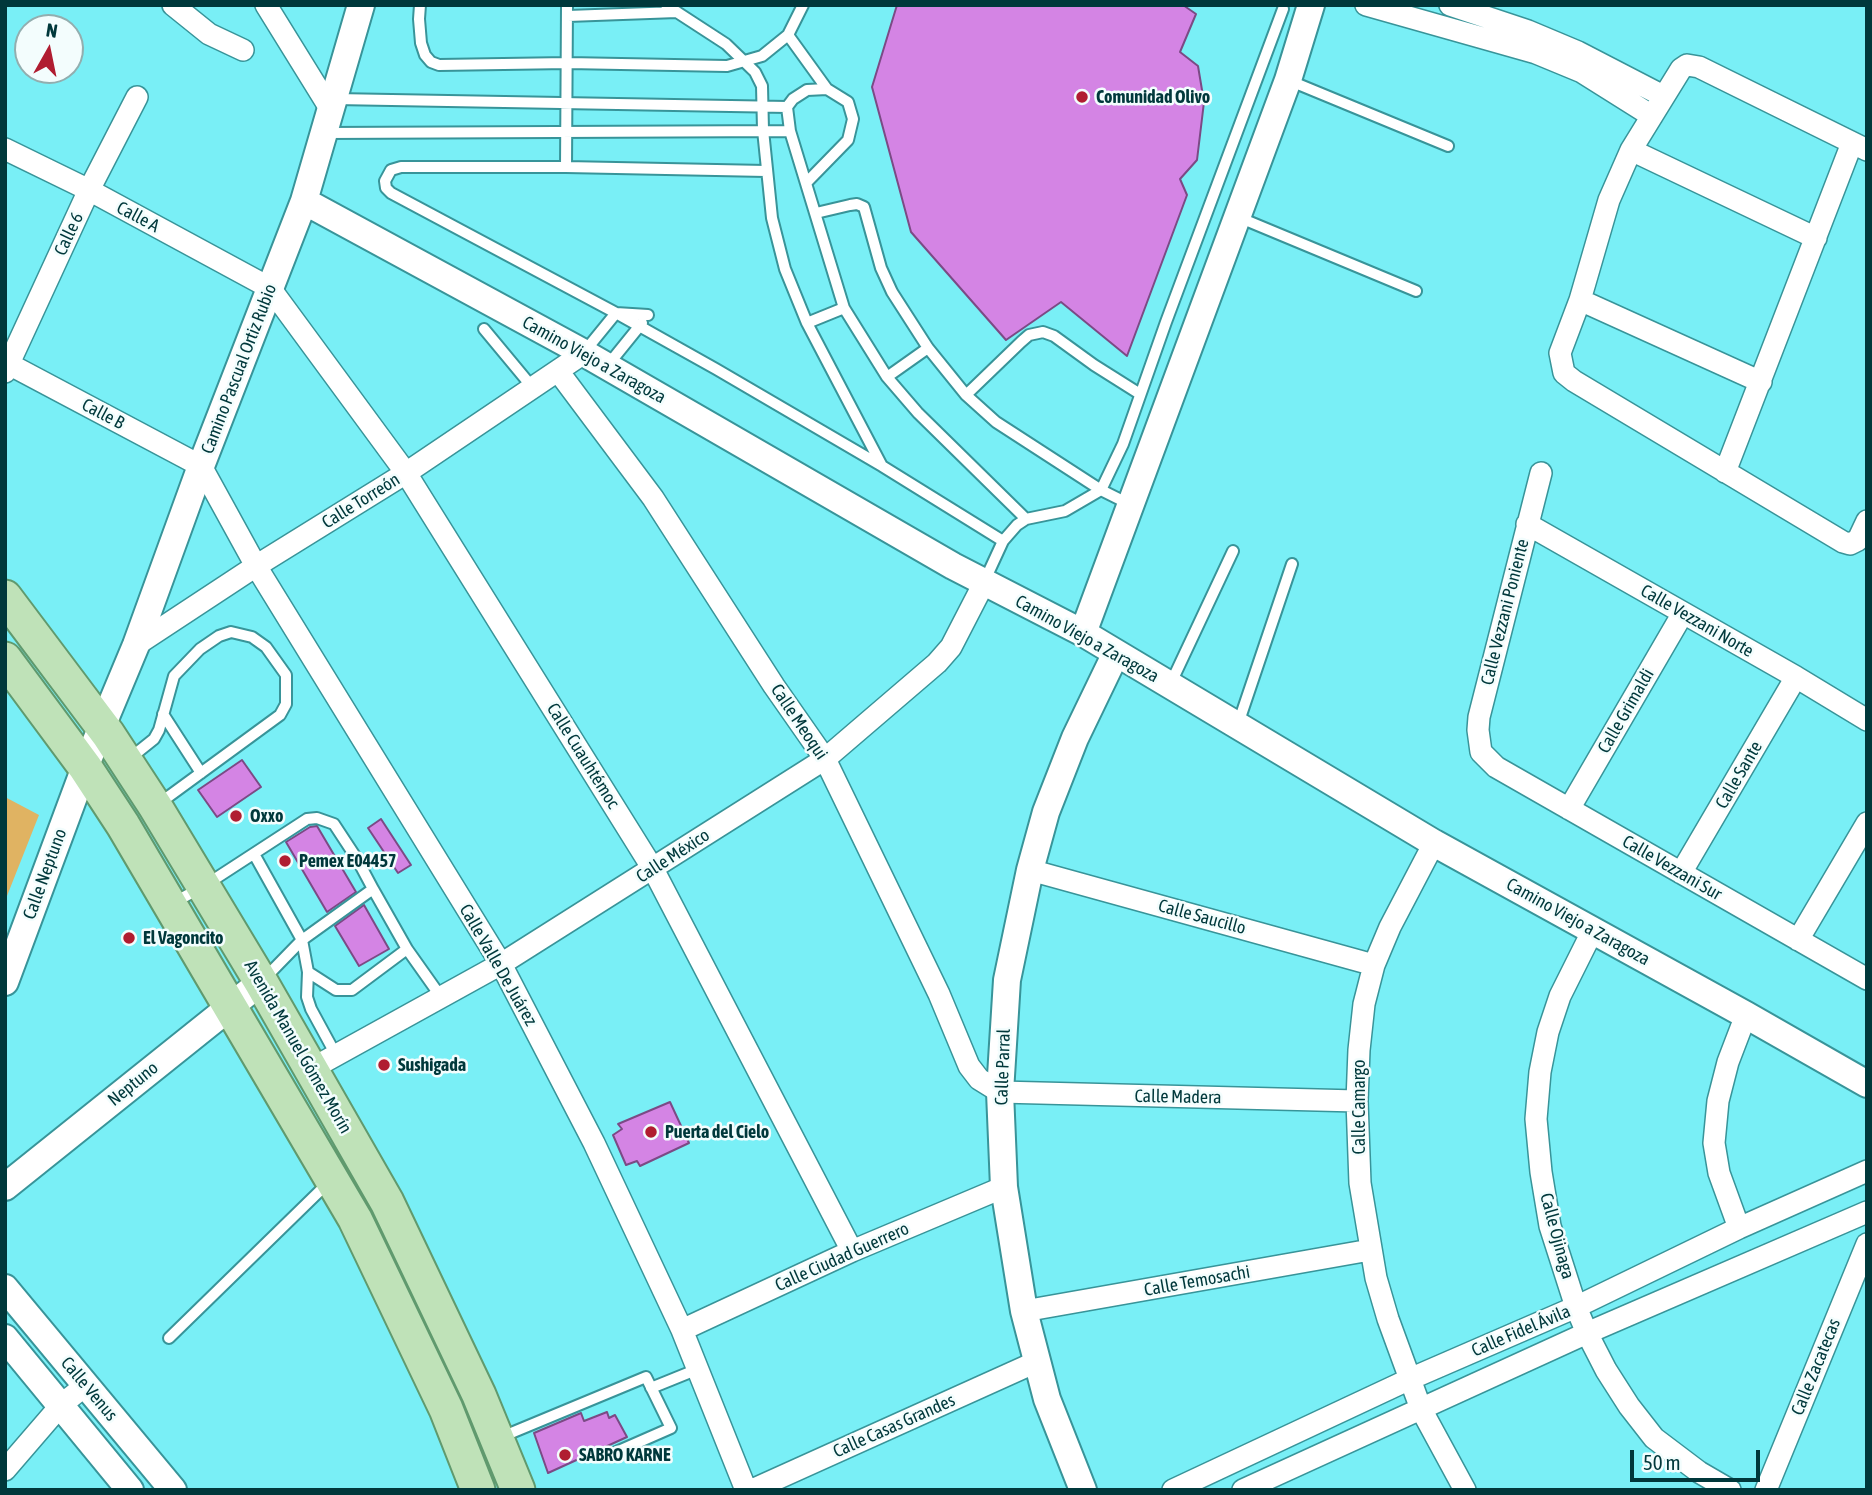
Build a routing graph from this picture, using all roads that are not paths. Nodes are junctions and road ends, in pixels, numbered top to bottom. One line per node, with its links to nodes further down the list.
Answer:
1 (173, 5): 13 (street)
2 (266, 5): 23 (street)
3 (361, 5): 23 (street, Camino Pascual Ortiz Rubio)
4 (420, 5): 15 (lane)
5 (666, 5): 11 (lane)
6 (803, 5): 12 (lane)
7 (1366, 5): 24 (street)
8 (1450, 5): 18 (street)
9 (1294, 10): 16 (street); 56 (lane)
10 (568, 11): 11 (lane); 15 (lane)
11 (678, 12): 14 (lane)
12 (788, 35): 14 (lane); 17 (lane)
13 (243, 50)
14 (744, 63): 15 (lane); 21 (lane)
15 (568, 64): 20 (lane)
16 (1288, 80): 28 (lane); 38 (street)
17 (827, 89): 22 (lane); 34 (lane)
18 (1663, 96): 24 (street); 29 (street)
19 (137, 97): 35 (street, Calle 6)
20 (567, 103): 21 (lane); 23 (lane); 26 (lane)
21 (762, 107): 22 (lane); 25 (lane)
22 (787, 107): 27 (lane)
23 (330, 114): 26 (lane); 36 (street, Camino Pascual Ortiz Rubio)
24 (1652, 116): 31 (street)
25 (763, 130): 26 (lane); 27 (lane); 33 (lane)
26 (567, 131): 32 (lane)
27 (790, 131): 34 (lane)
28 (1448, 146)
29 (1859, 146): 39 (street)
30 (5, 149): 35 (street, Calle A)
31 (1632, 150): 39 (street); 42 (street)
32 (566, 166): 33 (lane); 44 (lane)
33 (766, 171): 45 (lane)
34 (807, 182): 37 (lane)
35 (89, 190): 40 (street, Calle A); 50 (street, Calle 6)
36 (304, 201): 40 (street, Camino Pascual Ortiz Rubio); 49 (street, Camino Viejo a Zaragoza)
37 (816, 213): 43 (lane); 48 (lane)
38 (1238, 217): 41 (lane); 64 (street)
39 (1816, 238): 54 (street)
40 (270, 288): 58 (street, Camino Pascual Ortiz Rubio); 61 (street, Calle Cuauhtémoc)
41 (1416, 291)
42 (1580, 300): 54 (street); 60 (street)
43 (844, 308): 45 (lane); 53 (lane)
44 (616, 313): 46 (lane); 49 (lane)
45 (807, 323): 59 (lane)
46 (638, 327): 51 (lane); 59 (lane)
47 (484, 329): 55 (lane)
48 (928, 348): 53 (lane); 57 (lane)
49 (584, 353): 51 (street, Camino Viejo a Zaragoza); 52 (street, Calle Torreón)
50 (7, 366): 58 (street, Calle B)
51 (607, 366): 72 (street, Camino Viejo a Zaragoza)
52 (558, 371): 55 (street, Calle Torreón); 86 (street, Calle Meoqui)
53 (887, 377): 65 (lane)
54 (1761, 382): 60 (street)
55 (533, 388): 61 (street, Calle Torreón)
56 (1140, 394): 57 (lane); 63 (lane)
57 (967, 395): 63 (lane)
58 (201, 466): 71 (street, Calle Valle De Juárez); 76 (street, Camino Pascual Ortiz Rubio)
59 (882, 466): 68 (lane)
60 (1726, 472): 66 (street)
61 (406, 473): 71 (street, Calle Torreón); 95 (street, Calle Cuauhtémoc)
62 (1541, 473): 67 (street, Calle Vezzani Poniente)
63 (1101, 490): 64 (lane); 65 (lane)
64 (1131, 506): 75 (street)
65 (1027, 519): 68 (lane)
66 (1867, 521)
67 (1527, 524): 74 (street, Calle Vezzani Norte); 85 (street, Calle Vezzani Poniente)
68 (1003, 541): 72 (lane)
69 (1233, 551): 80 (lane)
70 (1292, 564): 83 (lane)
71 (256, 566): 76 (street, Calle Torreón); 105 (street, Calle Valle De Juárez)
72 (984, 583): 75 (street, Camino Viejo a Zaragoza); 86 (street, Calle México)
73 (5, 597): 84 (main road, Avenida Manuel Gómez Morín)
74 (1683, 613): 79 (street, Calle Vezzani Norte); 91 (street, Calle Grimaldi)
75 (1083, 633): 77 (street, Camino Viejo a Zaragoza)
76 (136, 645): 84 (street, Camino Pascual Ortiz Rubio)
77 (1116, 653): 80 (street, Camino Viejo a Zaragoza); 96 (street, Calle Parral)
78 (5, 659): 88 (main road)
79 (1796, 677): 82 (street, Calle Vezzani Norte); 97 (street, Calle Sante)
80 (1170, 685): 83 (street, Camino Viejo a Zaragoza)
81 (163, 714): 87 (lane); 89 (lane); 89 (lane)
82 (1867, 720)
83 (1237, 726): 93 (street, Camino Viejo a Zaragoza)
84 (102, 728): 87 (main road, Avenida Manuel Gómez Morín); 88 (street, Calle Neptuno)
85 (1481, 752): 91 (street, Calle Vezzani Sur)
86 (825, 759): 95 (street, Calle México); 116 (street, Calle Meoqui)
87 (126, 761): 90 (main road, Avenida Manuel Gómez Morín)
88 (85, 767): 100 (main road); 109 (street, Calle Neptuno)
89 (201, 773): 90 (lane)
90 (155, 806): 98 (main road, Avenida Manuel Gómez Morín)
91 (1569, 809): 97 (street, Calle Vezzani Sur)
92 (1866, 825): 103 (street)
93 (1434, 843): 101 (street, Camino Viejo a Zaragoza); 106 (street, Calle Camargo)
94 (254, 854): 98 (lane); 99 (lane); 102 (lane)
95 (653, 869): 105 (street, Calle México); 126 (street, Calle Cuauhtémoc)
96 (1030, 870): 106 (street, Calle Saucillo); 116 (street, Calle Parral)
97 (1681, 873): 103 (street, Calle Vezzani Sur)
98 (204, 886): 100 (lane); 110 (main road, Avenida Manuel Gómez Morín)
99 (373, 889): 102 (lane); 104 (lane)
100 (170, 904): 112 (main road)
101 (1593, 930): 113 (street, Camino Viejo a Zaragoza); 128 (street, Calle Ojinaga)
102 (302, 940): 107 (lane); 110 (lane)
103 (1798, 940): 108 (street, Calle Vezzani Sur)
104 (407, 949): 107 (lane); 111 (lane)
105 (501, 964): 111 (street, Calle México); 130 (street, Calle Valle De Juárez)
106 (1374, 965): 117 (street, Calle Camargo)
107 (308, 972): 114 (lane)
108 (1867, 979)
109 (5, 982)
110 (261, 982): 112 (street, Neptuno); 114 (main road, Avenida Manuel Gómez Morín)
111 (441, 997): 114 (street, Calle México)
112 (231, 1006): 119 (main road); 120 (street, Neptuno)
113 (1746, 1014): 115 (street, Camino Viejo a Zaragoza); 123 (street)
114 (323, 1062): 141 (main road, Avenida Manuel Gómez Morín)
115 (1867, 1084)
116 (1000, 1092): 117 (street, Calle Madera); 121 (street, Calle Parral)
117 (1357, 1101): 125 (street, Calle Camargo)
118 (1867, 1171): 123 (street, Calle Fidel Ávila)
119 (332, 1179): 133 (lane); 146 (main road)
120 (5, 1187)
121 (1004, 1187): 126 (street, Calle Ciudad Guerrero); 129 (street, Calle Parral)
122 (1867, 1212): 131 (street, Calle Fidel Ávila)
123 (1740, 1228): 128 (street, Calle Fidel Ávila)
124 (1867, 1244): 155 (street, Calle Zacatecas)
125 (1370, 1250): 129 (street, Calle Temosachi); 136 (street, Calle Camargo)
126 (852, 1251): 130 (street, Calle Ciudad Guerrero)
127 (5, 1288): 137 (street, Calle Venus)
128 (1576, 1307): 131 (street, Calle Ojinaga); 136 (street, Calle Fidel Ávila)
129 (1024, 1311): 134 (street, Calle Parral)
130 (682, 1330): 135 (street, Calle Valle De Juárez)
131 (1587, 1333): 140 (street, Calle Fidel Ávila); 154 (street, Calle Ojinaga)
132 (5, 1338): 139 (street, Calle Venus)
133 (169, 1338)
134 (1036, 1362): 149 (street, Calle Casas Grandes); 150 (street, Calle Parral)
135 (698, 1370): 138 (lane); 148 (street, Calle Valle De Juárez)
136 (1410, 1379): 140 (street, Calle Camargo); 151 (street, Calle Fidel Ávila)
137 (86, 1385): 139 (street); 145 (street, Calle Venus)
138 (651, 1388): 141 (lane); 142 (lane)
139 (61, 1405): 143 (street); 144 (street, Calle Venus)
140 (1421, 1409): 152 (street, Calle Fidel Ávila); 153 (street)
141 (498, 1439): 147 (main road, Avenida Manuel Gómez Morín)
142 (614, 1453)
143 (5, 1470)
144 (130, 1490)
145 (173, 1490)
146 (478, 1490)
147 (518, 1490)
148 (746, 1490)
149 (752, 1490)
150 (1083, 1490)
151 (1173, 1490)
152 (1243, 1490)
153 (1465, 1490)
154 (1730, 1490)
155 (1766, 1490)

